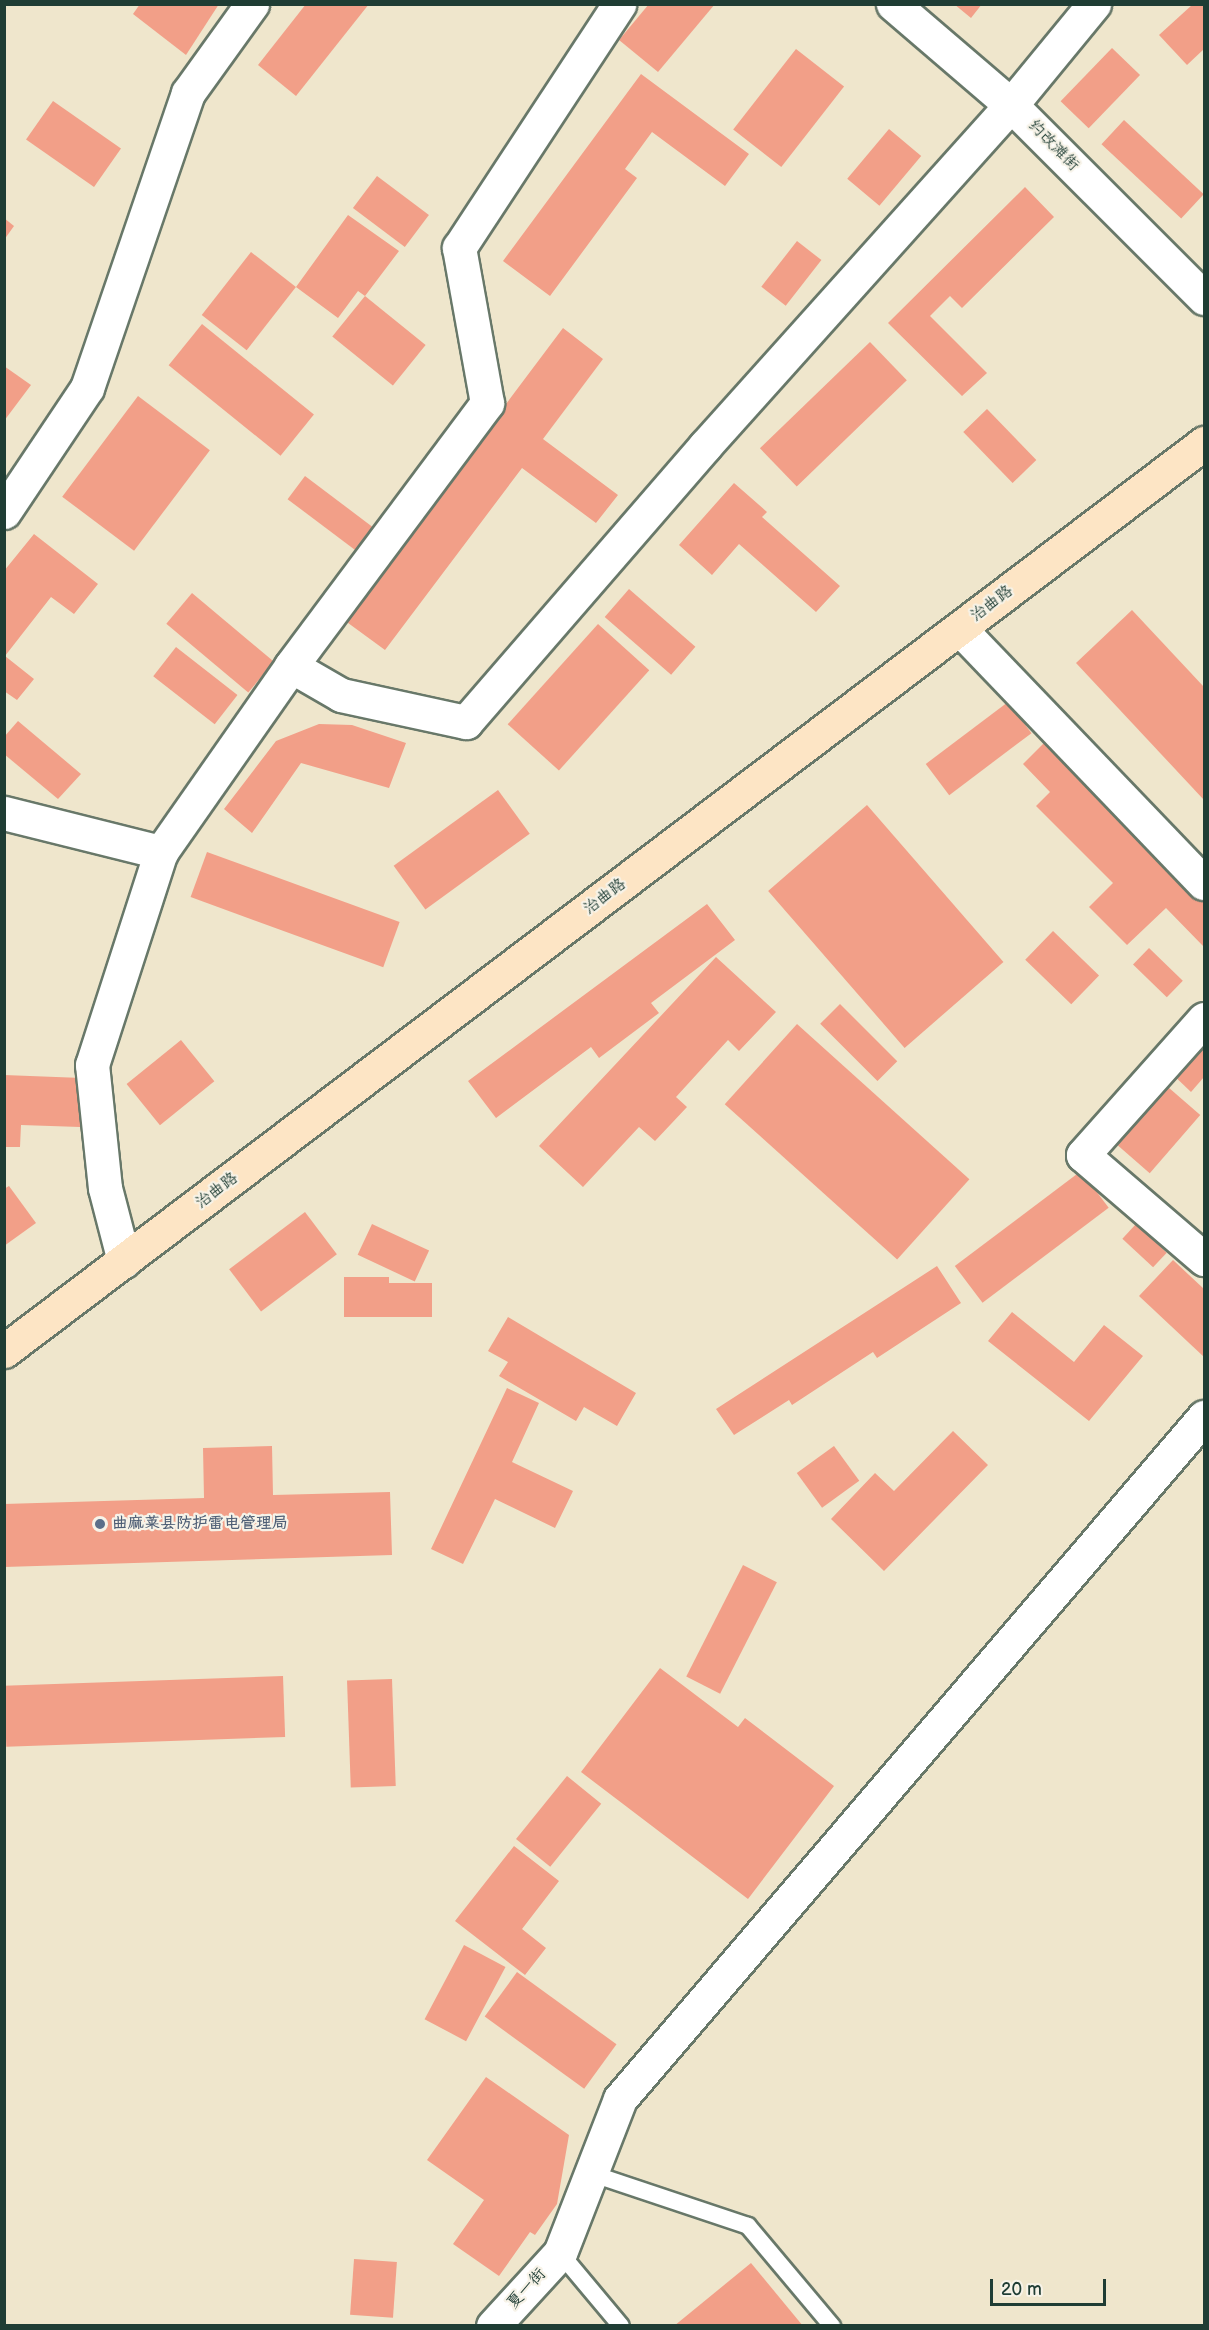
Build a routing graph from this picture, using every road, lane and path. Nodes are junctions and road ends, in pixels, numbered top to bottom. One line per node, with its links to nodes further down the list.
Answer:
1 (252, 4): 8 (street)
2 (619, 4): 10 (street)
3 (893, 4): 5 (street, 约改滩街)
4 (1094, 4): 5 (street)
5 (1011, 105): 6 (street, 约改滩街); 10 (street)
6 (1204, 298)
7 (1204, 444): 9 (main road, 治曲路)
8 (4, 512)
9 (960, 629): 13 (street); 16 (main road, 治曲路)
10 (291, 666): 12 (street)
11 (4, 813): 12 (street)
12 (161, 852): 16 (street)
13 (1204, 883)
14 (1204, 1019): 15 (street)
15 (1204, 1259)
16 (124, 1261): 17 (main road, 治曲路)
17 (4, 1351)
18 (1204, 1417): 19 (street)
19 (593, 2174): 20 (street); 23 (lane)
20 (560, 2253): 21 (street, 夏一街); 22 (lane)
21 (493, 2325)
22 (621, 2325)
23 (832, 2325)

